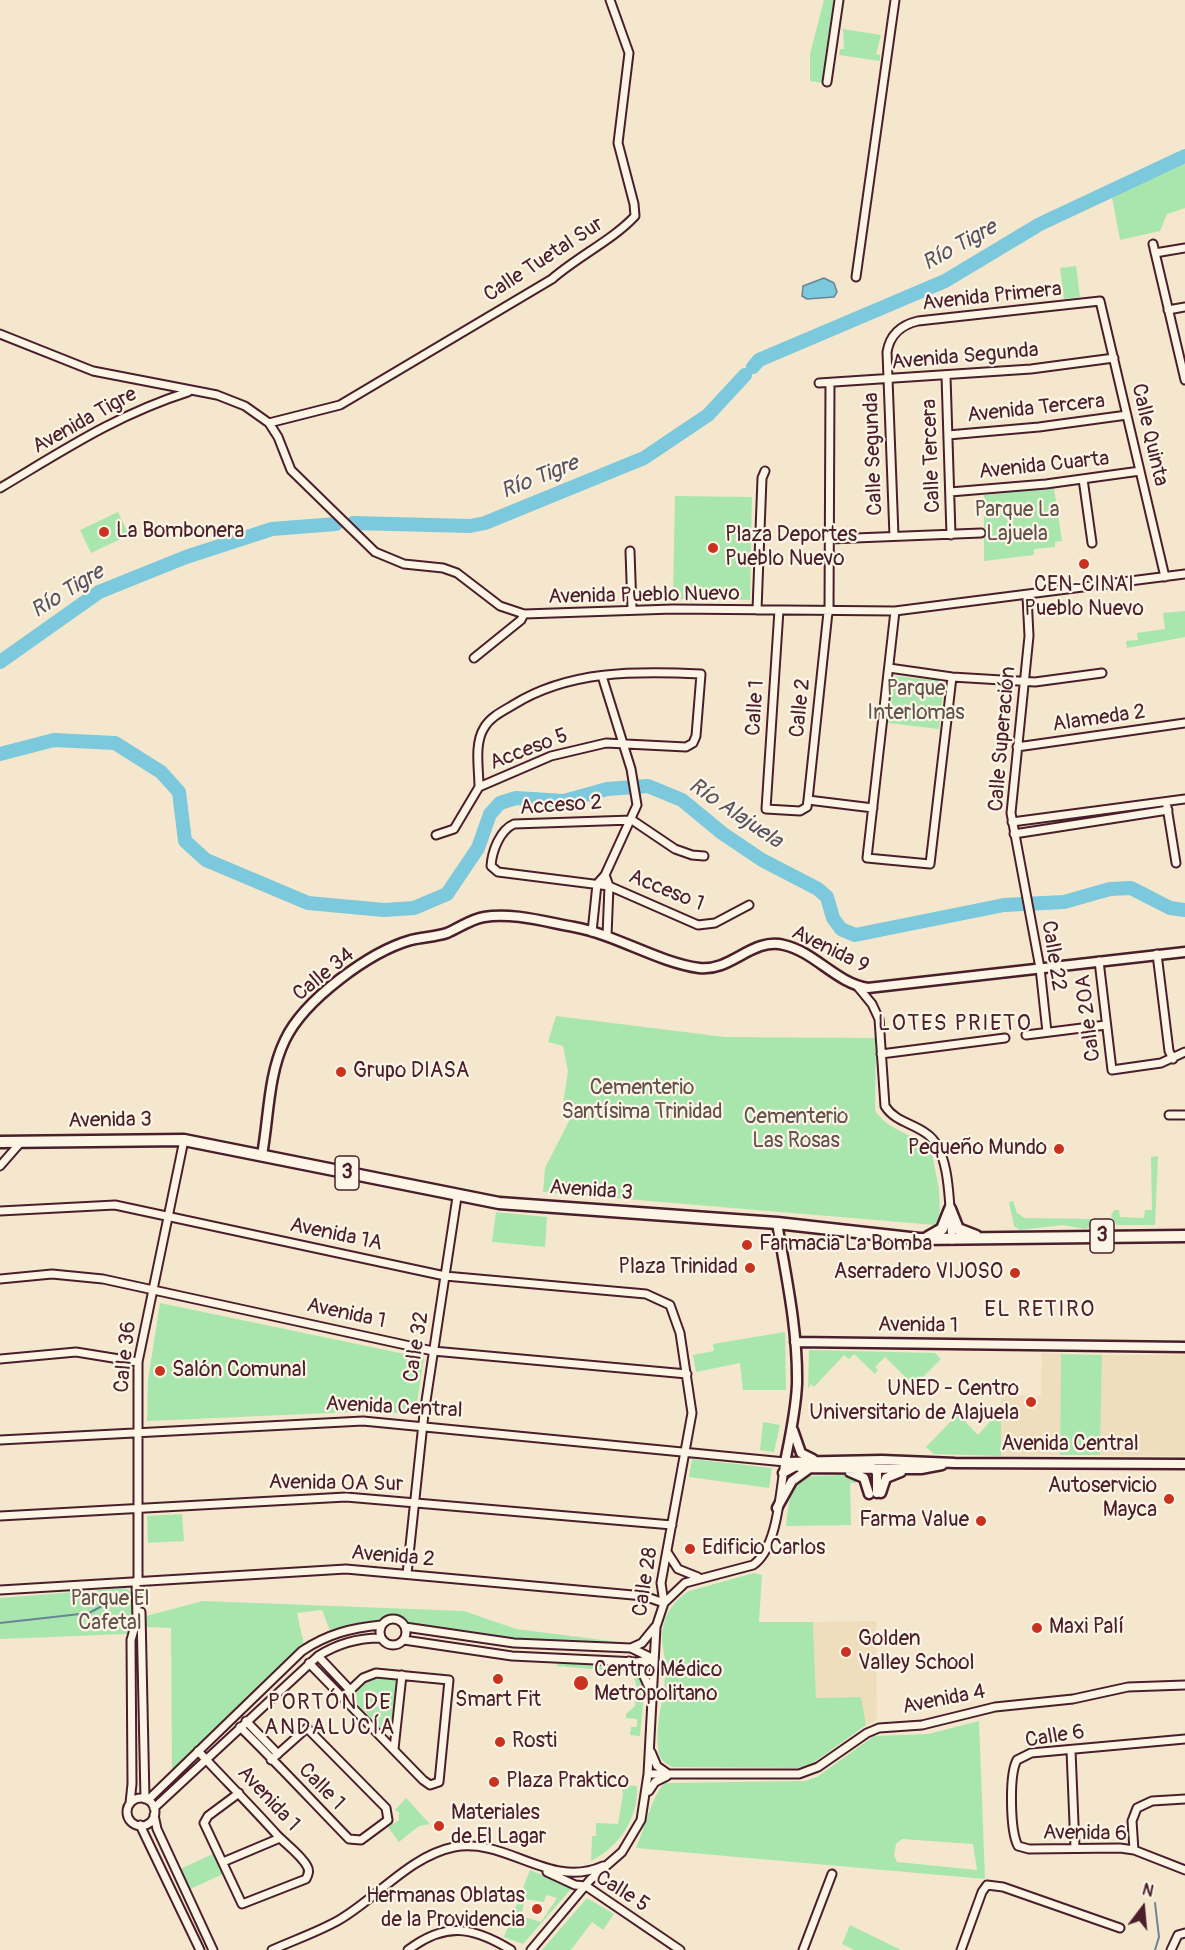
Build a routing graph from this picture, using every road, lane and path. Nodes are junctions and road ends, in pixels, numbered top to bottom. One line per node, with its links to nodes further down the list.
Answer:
1 (610, 0): 23 (street, Calle Tuetal Sur)
2 (839, 0): 4 (street)
3 (895, 0): 8 (street)
4 (827, 82)
5 (1153, 244): 7 (street)
6 (1185, 248): 7 (street)
7 (1155, 253): 11 (street)
8 (856, 277)
9 (1100, 301): 13 (street, Avenida Primera); 14 (street, Calle Quinta)
10 (1185, 307): 11 (street)
11 (1168, 310): 15 (street)
12 (0, 334): 21 (street, Avenida Pueblo Nuevo)
13 (892, 336): 18 (street, Calle Segunda)
14 (1114, 358): 16 (street, Avenida Segunda); 22 (street, Calle Quinta)
15 (1183, 366): 17 (street)
16 (946, 376): 18 (street, Avenida Segunda); 24 (street, Calle Tercera)
17 (1185, 380)
18 (888, 381): 20 (street, Avenida Segunda); 32 (street, Calle Segunda)
19 (819, 383): 20 (street, Avenida Segunda)
20 (831, 383): 33 (street, Calle 2)
21 (190, 391): 23 (street, Avenida Pueblo Nuevo); 28 (street, Avenida Tigre)
22 (1127, 415): 24 (street, Avenida Tercera); 26 (street, Calle Quinta)
23 (269, 423): 44 (street, Avenida Pueblo Nuevo)
24 (948, 435): 29 (street, Calle Tercera)
25 (765, 471): 40 (street)
26 (1140, 471): 27 (street, Avenida Cuarta); 37 (street, Calle Quinta)
27 (1083, 479): 29 (street, Avenida Cuarta); 34 (street)
28 (0, 488)
29 (950, 492): 31 (street, Calle Tercera)
30 (981, 533): 31 (street)
31 (951, 535): 32 (street)
32 (894, 536): 33 (street)
33 (830, 539): 43 (street, Calle 2)
34 (1092, 543)
35 (630, 551): 39 (street)
36 (1185, 574): 37 (street, Avenida Pueblo Nuevo)
37 (1165, 577): 38 (street, Avenida Pueblo Nuevo)
38 (1027, 596): 42 (street, Avenida Pueblo Nuevo); 50 (street, Calle Superación)
39 (632, 609): 40 (street, Avenida Pueblo Nuevo); 44 (street, Avenida Pueblo Nuevo)
40 (757, 610): 41 (street, Avenida Pueblo Nuevo)
41 (779, 610): 43 (street, Avenida Pueblo Nuevo); 57 (street, Calle 1)
42 (895, 611): 43 (street, Avenida Pueblo Nuevo); 46 (street)
43 (828, 612): 57 (street, Calle 2)
44 (524, 614): 45 (street)
45 (474, 658)
46 (889, 668): 49 (street); 58 (street)
47 (1102, 673): 50 (street)
48 (602, 676): 52 (street); 52 (street, Acceso 5); 54 (street)
49 (952, 677): 50 (street); 58 (street)
50 (1024, 682): 53 (street, Calle Superación)
51 (1185, 723): 53 (street, Alameda 2)
52 (623, 742): 54 (street, Acceso 5); 60 (street)
53 (1017, 747): 61 (street, Calle Superación)
54 (479, 787): 63 (street, Acceso 5)
55 (1185, 799): 56 (street)
56 (1166, 802): 59 (street); 61 (street)
57 (807, 804): 58 (street)
58 (873, 808)
59 (1167, 810): 62 (street); 65 (street)
60 (632, 820): 64 (street); 67 (street); 67 (street, Acceso 2)
61 (1012, 822): 62 (street, Calle Superación)
62 (1014, 834): 66 (street, Calle Superación)
63 (436, 835)
64 (704, 856)
65 (1176, 863)
66 (1025, 884): 75 (street, Calle 22)
67 (604, 885): 68 (street, Acceso 1); 69 (street); 70 (street)
68 (748, 905)
69 (591, 932): 70 (street, Avenida 9); 71 (street, Avenida 9)
70 (607, 936): 76 (street, Avenida 9)
71 (403, 944): 91 (street, Calle 34)
72 (1185, 952): 73 (street, Avenida 9)
73 (1157, 954): 74 (street, Avenida 9); 85 (street)
74 (1099, 961): 75 (street, Avenida 9); 79 (street, Calle 20A)
75 (1041, 968): 77 (street, Avenida 9); 80 (street, Calle 22)
76 (858, 987): 77 (street, Avenida 9); 78 (street)
77 (881, 988): 78 (street)
78 (872, 1005): 84 (street)
79 (1106, 1025): 80 (street); 85 (street, Calle 20A)
80 (1047, 1032): 81 (street)
81 (1026, 1035)
82 (1005, 1038): 84 (street)
83 (1185, 1052): 85 (street)
84 (881, 1054): 94 (street)
85 (1173, 1059)
86 (1169, 1115): 87 (street)
87 (1185, 1115)
88 (184, 1140): 90 (main road, Avenida 3 / 3); 91 (main road, Avenida 3 / 3); 96 (street, Calle 36)
89 (0, 1142): 90 (main road, Avenida 3 / 3)
90 (21, 1142): 92 (street)
91 (262, 1155): 93 (main road, Avenida 3 / 3)
92 (0, 1166)
93 (457, 1197): 97 (main road, Avenida 3 / 3); 102 (street, Calle 32)
94 (950, 1209): 99 (main road); 100 (main road); 101 (street)
95 (0, 1210): 96 (street, Avenida 1A)
96 (169, 1216): 102 (street, Avenida 1A); 104 (street, Calle 36)
97 (777, 1223): 99 (main road, Avenida 3 / 3); 106 (street)
98 (1185, 1236): 100 (main road, Avenida 3 / 3)
99 (919, 1239): 101 (main road, Avenida 3 / 3)
100 (988, 1239): 101 (main road, Avenida 3 / 3)
101 (952, 1240)
102 (445, 1276): 105 (street, Avenida 1A); 108 (street, Calle 32)
103 (0, 1279): 104 (street, Avenida 1)
104 (153, 1290): 108 (street, Avenida 1); 110 (street, Calle 36)
105 (665, 1301): 111 (street, Calle 28)
106 (795, 1342): 107 (street, Avenida 1); 112 (street)
107 (1185, 1347)
108 (433, 1351): 111 (street, Avenida 1); 113 (street, Calle 32)
109 (0, 1359): 110 (street)
110 (138, 1362): 114 (street, Calle 36)
111 (687, 1374): 116 (street, Calle 28)
112 (792, 1424): 117 (street); 119 (street)
113 (422, 1426): 114 (street, Avenida Central); 116 (street, Avenida Central); 128 (street, Calle 32)
114 (137, 1432): 115 (street, Avenida Central); 129 (street, Calle 36)
115 (0, 1440)
116 (686, 1451): 117 (street, Avenida Central); 132 (street, Calle 28)
117 (785, 1462): 119 (street, Avenida Central); 122 (street, Avenida Central); 126 (street)
118 (955, 1463): 120 (street, Avenida Central); 121 (street, Avenida Central); 123 (street, Avenida Central)
119 (823, 1464): 120 (street, Avenida Central); 124 (street, Avenida Central); 125 (street, Avenida Central); 127 (street)
120 (902, 1464): 123 (street, Avenida Central); 125 (street, Avenida Central)
121 (1185, 1464)
122 (795, 1466): 124 (street, Avenida Central); 125 (street); 126 (street)
123 (938, 1466): 127 (street)
124 (811, 1468): 130 (street)
125 (874, 1468): 127 (street)
126 (783, 1473): 130 (street)
127 (875, 1493)
128 (414, 1502): 129 (street, Avenida 0A Sur); 132 (street, Avenida 0A Sur); 134 (street, Calle 32)
129 (138, 1507): 131 (street, Avenida 0A Sur); 136 (street, Calle 36)
130 (777, 1508): 135 (street)
131 (0, 1516)
132 (672, 1525): 133 (street, Calle 28)
133 (667, 1552): 135 (street); 138 (street, Calle 28)
134 (407, 1575): 136 (street, Avenida 2); 138 (street, Avenida 2)
135 (704, 1577): 138 (street)
136 (138, 1581): 137 (street, Avenida 2); 172 (street); 174 (street)
137 (0, 1590)
138 (664, 1603): 141 (street, Calle 28)
139 (381, 1625): 140 (street); 143 (street); 152 (street)
140 (405, 1627): 142 (street); 144 (street)
141 (656, 1627): 146 (street); 148 (street, Calle 28)
142 (454, 1635): 145 (street); 146 (street)
143 (380, 1638): 144 (street); 147 (street)
144 (404, 1640): 145 (street)
145 (453, 1647): 149 (street)
146 (631, 1648): 148 (street)
147 (318, 1656): 150 (street); 154 (street)
148 (654, 1659): 149 (street); 156 (street, Calle 28)
149 (629, 1661): 156 (street)
150 (309, 1663): 155 (street); 157 (street)
151 (402, 1675): 154 (street); 161 (street); 161 (street)
152 (266, 1684): 155 (street); 164 (street)
153 (1185, 1685): 169 (street, Avenida 4)
154 (350, 1690): 157 (street)
155 (276, 1694): 158 (street)
156 (652, 1694): 162 (street, Calle 28)
157 (343, 1697): 161 (street)
158 (246, 1721): 159 (street); 165 (street, Calle 1)
159 (240, 1727): 166 (street); 167 (street, Calle 1)
160 (1185, 1739): 163 (street, Calle 6)
161 (394, 1749)
162 (650, 1749): 168 (street, Calle 28); 169 (street)
163 (1071, 1749): 179 (street, Calle 6); 180 (street)
164 (198, 1750): 166 (street, Avenida 1); 172 (street)
165 (278, 1754): 167 (street, Avenida 1); 178 (street, Avenida 1)
166 (206, 1759): 170 (street, Avenida 1); 175 (street)
167 (271, 1760): 178 (street, Calle 1)
168 (648, 1774): 169 (street, Avenida 4); 171 (street, Calle 28)
169 (670, 1775): 171 (street)
170 (239, 1793): 177 (street, Avenida 1); 182 (street)
171 (646, 1795): 183 (street, Calle 28)
172 (147, 1799): 174 (street); 175 (street)
173 (1185, 1799): 181 (street)
174 (130, 1803): 176 (street)
175 (154, 1811): 176 (street); 193 (street)
176 (140, 1825): 192 (street)
177 (280, 1838): 182 (street); 182 (street, Avenida 1)
178 (354, 1841)
179 (1018, 1846): 180 (street, Avenida 6)
180 (1074, 1848): 181 (street, Avenida 6)
181 (1134, 1850): 185 (street, Avenida 6)
182 (223, 1863)
183 (609, 1864): 184 (street); 188 (street, Calle 28)
184 (543, 1868): 187 (street, Calle 5); 194 (street)
185 (1185, 1870)
186 (832, 1874): 199 (street)
187 (575, 1885): 188 (street, Calle 5); 189 (street)
188 (586, 1886): 189 (street, Calle 28); 198 (street, Calle 5)
189 (580, 1893): 197 (street, Calle 28)
190 (1120, 1928): 200 (street)
191 (1183, 1934): 201 (street)
192 (200, 1950)
193 (213, 1950)
194 (272, 1950)
195 (408, 1950): 196 (street)
196 (511, 1950)
197 (531, 1950)
198 (680, 1950)
199 (803, 1950)
200 (961, 1950)
201 (1171, 1950)

